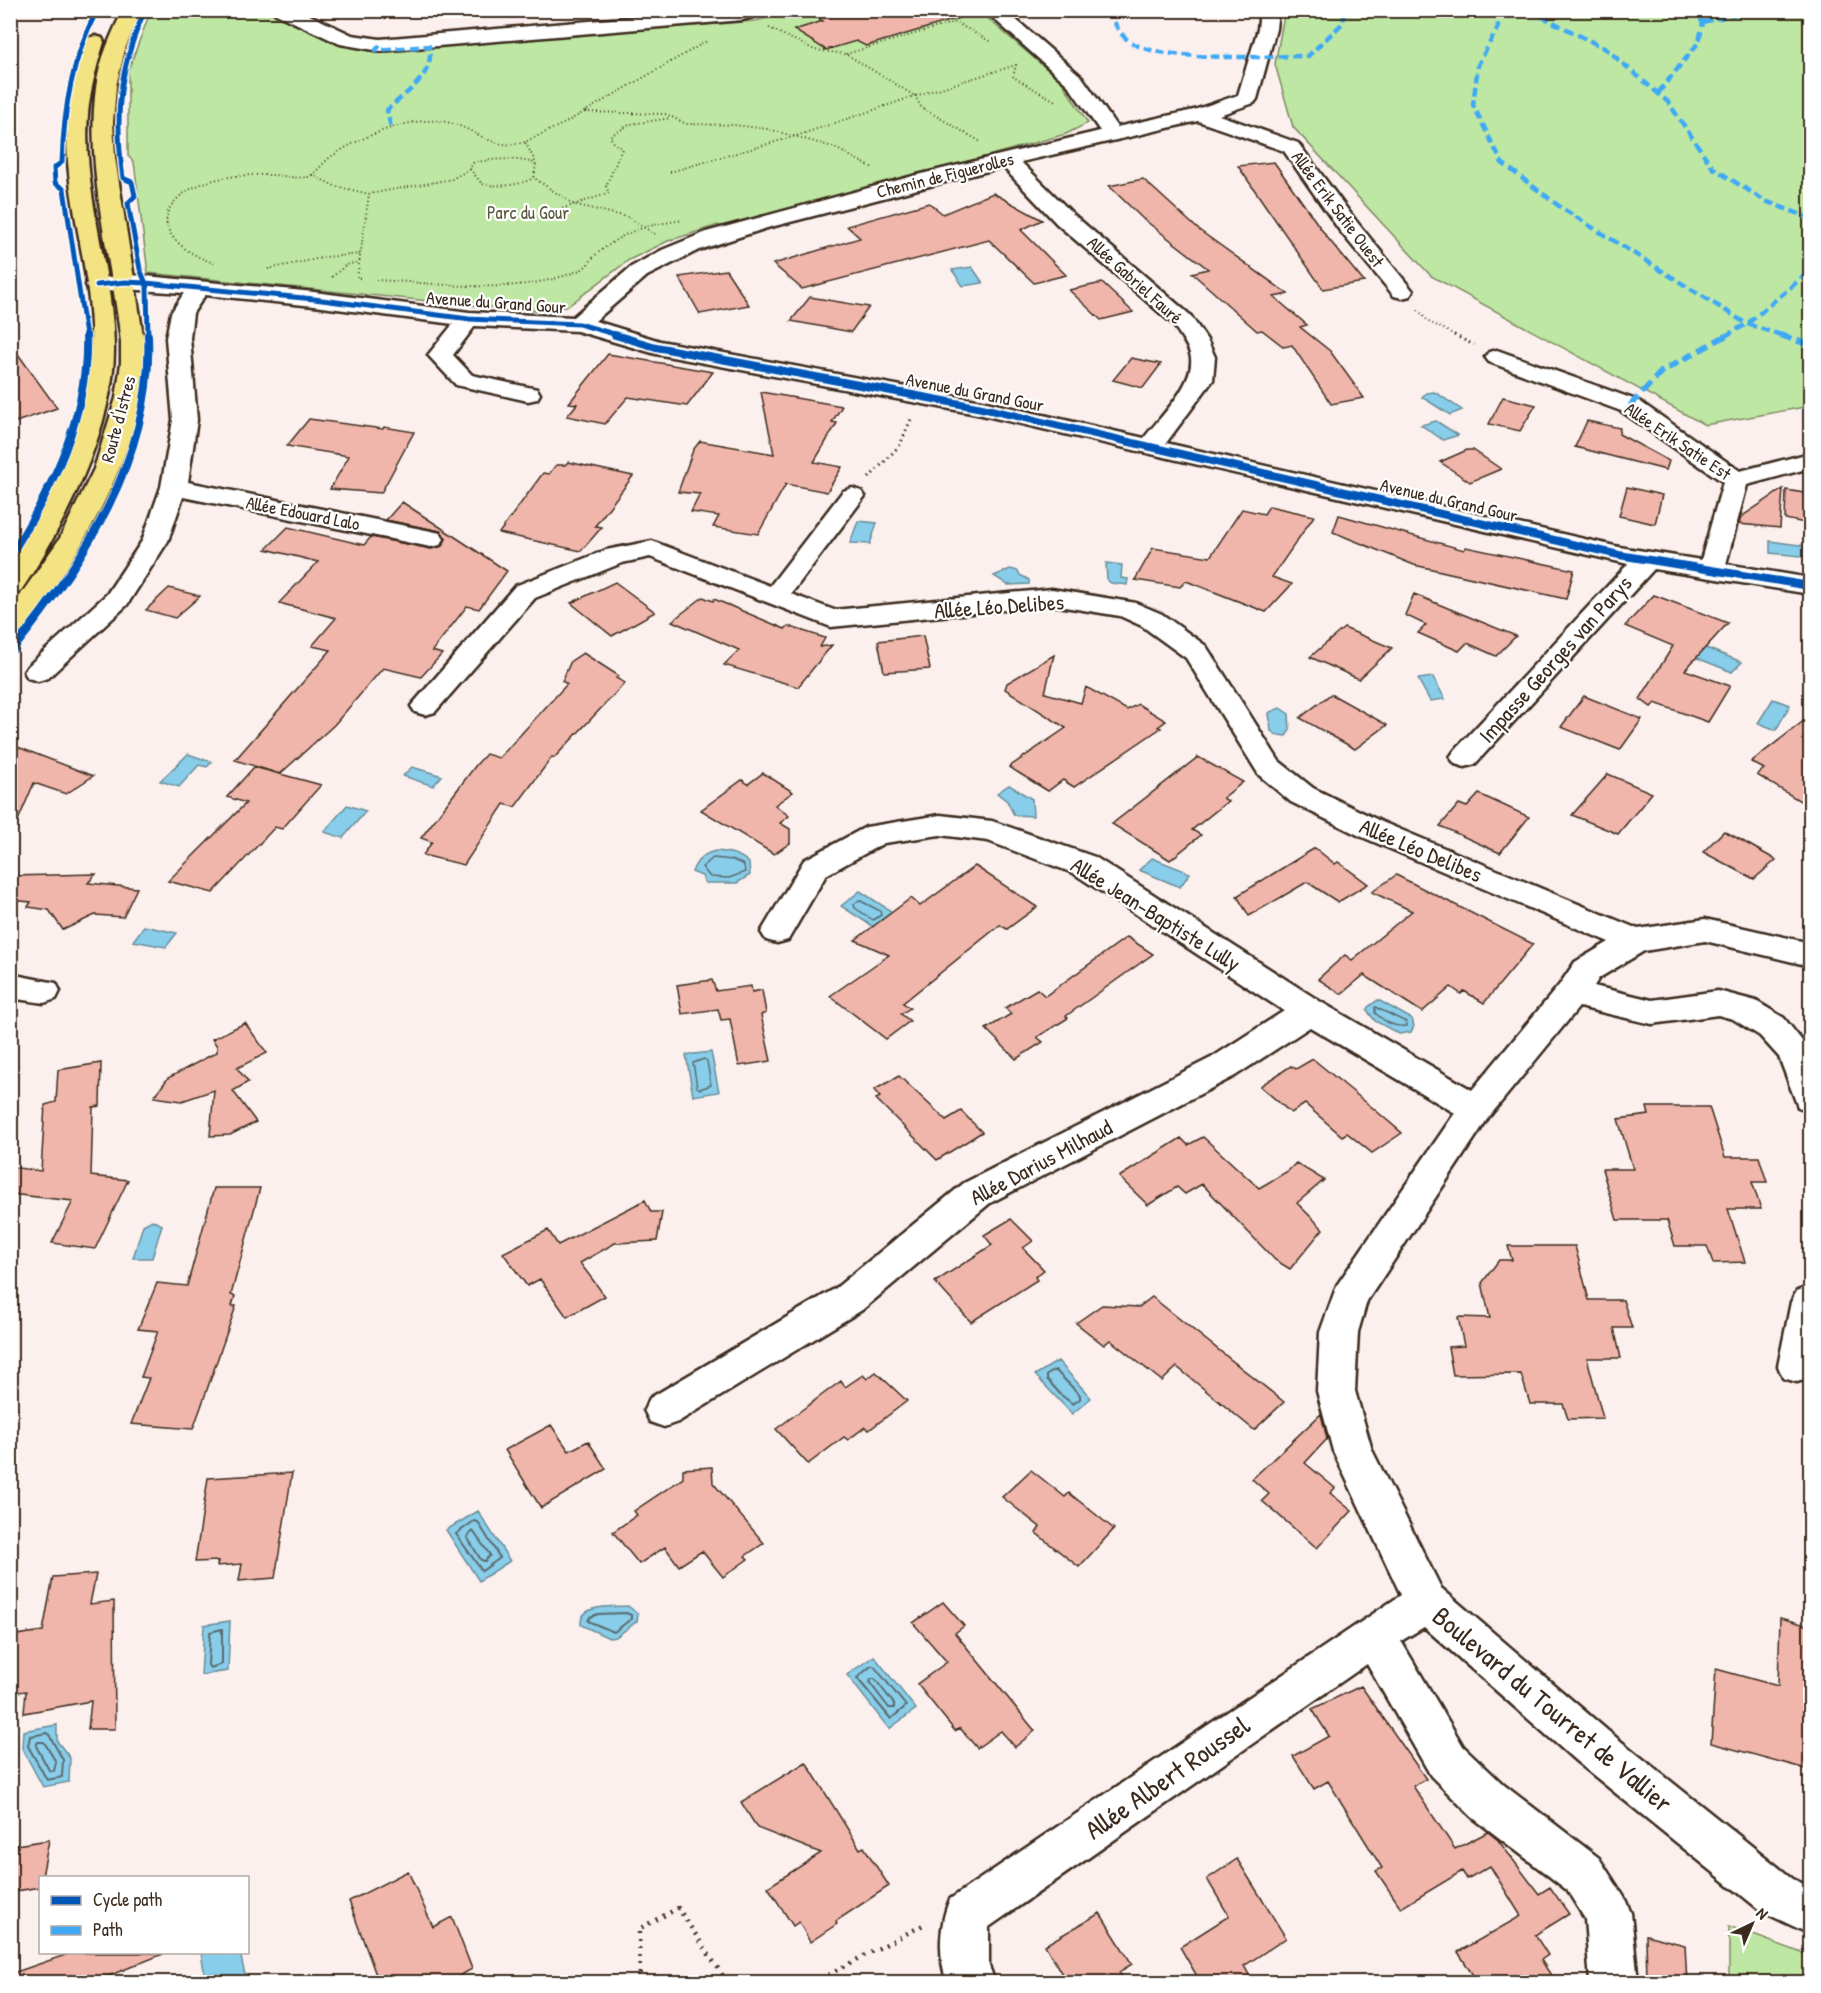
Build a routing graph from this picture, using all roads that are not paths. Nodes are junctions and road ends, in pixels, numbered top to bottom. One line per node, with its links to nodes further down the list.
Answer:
1 (109, 10): 12 (main road, Route d'Istres)
2 (132, 10): 11 (main road, Route d'Istres)
3 (283, 10): 7 (street)
4 (993, 10): 9 (street)
5 (1269, 10): 8 (street, Chemin de Figuerolles)
6 (754, 16): 7 (street)
7 (610, 18)
8 (1199, 115): 9 (street, Chemin de Figuerolles); 14 (street, Allée Erik Satie Ouest)
9 (1112, 134): 10 (street, Chemin de Figuerolles)
10 (1010, 159): 16 (street, Chemin de Figuerolles); 19 (street, Allée Gabriel Fauré)
11 (125, 282): 12 (street, Avenue du Grand Gour); 13 (street, Avenue du Grand Gour); 30 (main road, Route d'Istres)
12 (98, 285): 27 (main road, Route d'Istres)
13 (199, 288): 15 (street, Avenue du Grand Gour); 22 (street)
14 (1402, 291)
15 (470, 319): 16 (street, Avenue du Grand Gour); 18 (street)
16 (579, 324): 19 (street, Avenue du Grand Gour)
17 (1497, 357): 21 (street, Allée Erik Satie Est)
18 (528, 394)
19 (1149, 448): 25 (street, Avenue du Grand Gour)
20 (1810, 460): 21 (street)
21 (1736, 480): 26 (street, Allée Erik Satie Est)
22 (174, 487): 24 (street, Allée Edouard Lalo); 31 (street)
23 (852, 496): 29 (street)
24 (431, 539)
25 (1646, 561): 26 (street, Avenue du Grand Gour); 33 (street, Impasse Georges van Parys)
26 (1711, 571): 28 (street, Avenue du Grand Gour)
27 (10, 586)
28 (1810, 586)
29 (775, 597): 32 (street, Allée Léo Delibes); 35 (street, Allée Léo Delibes)
30 (10, 628)
31 (38, 672)
32 (425, 706)
33 (1465, 757)
34 (777, 932): 40 (street, Allée Jean-Baptiste Lully)
35 (1636, 941): 36 (street, Boulevard du Tourret de Vallier); 39 (street, Boulevard du Tourret de Vallier)
36 (1805, 943)
37 (10, 986): 38 (street)
38 (44, 990)
39 (1572, 993): 41 (street); 42 (street, Boulevard du Tourret de Vallier)
40 (1309, 1011): 42 (street, Allée Jean-Baptiste Lully); 45 (street, Allée Darius Milhaud)
41 (1810, 1098)
42 (1476, 1109): 46 (street, Boulevard du Tourret de Vallier)
43 (1810, 1302): 44 (street)
44 (1797, 1366)
45 (664, 1410)
46 (1426, 1602): 47 (street, Allée Albert Roussel); 48 (street, Boulevard du Tourret de Vallier)
47 (1374, 1635): 49 (street, Allée Albert Roussel); 50 (street)
48 (1810, 1911)
49 (972, 1983)
50 (1614, 1983)

